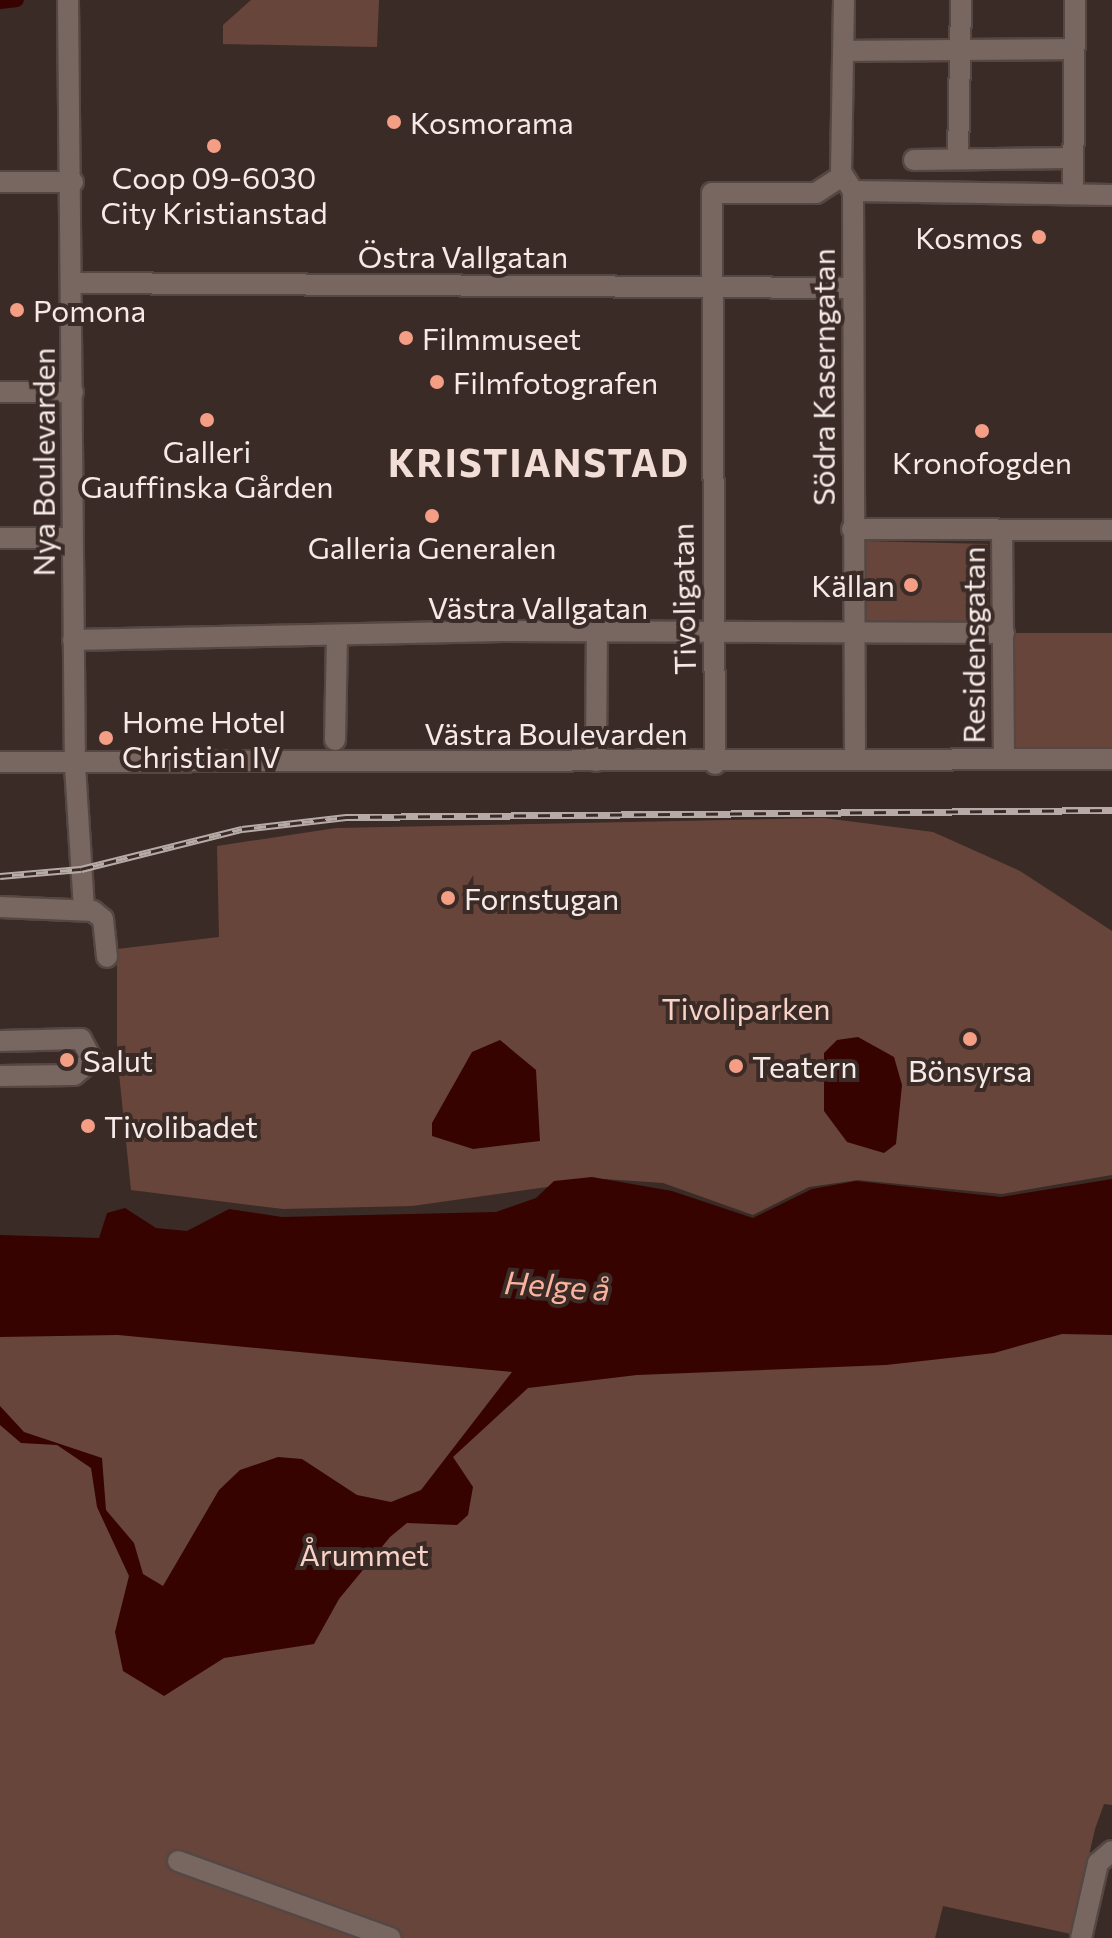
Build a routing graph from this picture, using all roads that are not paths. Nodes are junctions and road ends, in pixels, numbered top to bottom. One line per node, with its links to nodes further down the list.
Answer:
1 (844, 0): 7 (street, Södra Kaserngatan)
2 (961, 0): 5 (street)
3 (1075, 0): 6 (street)
4 (66, 5): 12 (street, Nya Boulevarden)
5 (961, 48): 6 (street); 7 (street); 8 (street)
6 (1074, 49): 9 (street)
7 (845, 51): 13 (street, Södra Kaserngatan)
8 (958, 158): 9 (street); 10 (street)
9 (1072, 158): 14 (street)
10 (914, 160)
11 (0, 182): 12 (street)
12 (73, 182): 16 (street, Nya Boulevarden)
13 (847, 184): 14 (street); 17 (street, Tivoligatan); 18 (street, Södra Kaserngatan)
14 (1073, 194): 15 (street)
15 (1112, 195)
16 (73, 283): 17 (street, Östra Vallgatan); 20 (street, Nya Boulevarden)
17 (712, 287): 18 (street, Östra Vallgatan); 28 (street, Tivoligatan)
18 (853, 288): 21 (street, Södra Kaserngatan)
19 (0, 392): 20 (street)
20 (73, 392): 25 (street, Nya Boulevarden)
21 (852, 529): 22 (street); 29 (street, Södra Kaserngatan)
22 (1002, 530): 23 (street); 27 (street, Residensgatan)
23 (1112, 530)
24 (0, 538): 25 (street)
25 (72, 538): 31 (street, Nya Boulevarden)
26 (597, 632): 28 (street, Västra Vallgatan); 30 (street, Västra Vallgatan); 36 (street)
27 (1004, 633): 29 (street, Västra Vallgatan); 33 (street, Residensgatan)
28 (713, 637): 29 (street, Västra Vallgatan); 38 (street, Tivoligatan)
29 (854, 637): 35 (street, Södra Kaserngatan)
30 (337, 639): 31 (street, Västra Vallgatan); 32 (street)
31 (73, 640): 39 (street, Nya Boulevarden)
32 (335, 740)
33 (1004, 759): 34 (street, Västra Boulevarden); 35 (street, Västra Boulevarden)
34 (1112, 759)
35 (855, 760): 38 (street, Västra Boulevarden)
36 (596, 761): 38 (street, Västra Boulevarden); 39 (street, Västra Boulevarden)
37 (0, 762): 39 (street, Västra Boulevarden)
38 (715, 764)
39 (75, 766): 41 (street, Nya Boulevarden)
40 (0, 907): 41 (street)
41 (84, 909): 42 (street)
42 (107, 957)
43 (0, 1041): 44 (street)
44 (0, 1076)
45 (1112, 1851): 48 (street)
46 (178, 1861): 47 (street)
47 (391, 1938)
48 (1081, 1938)

